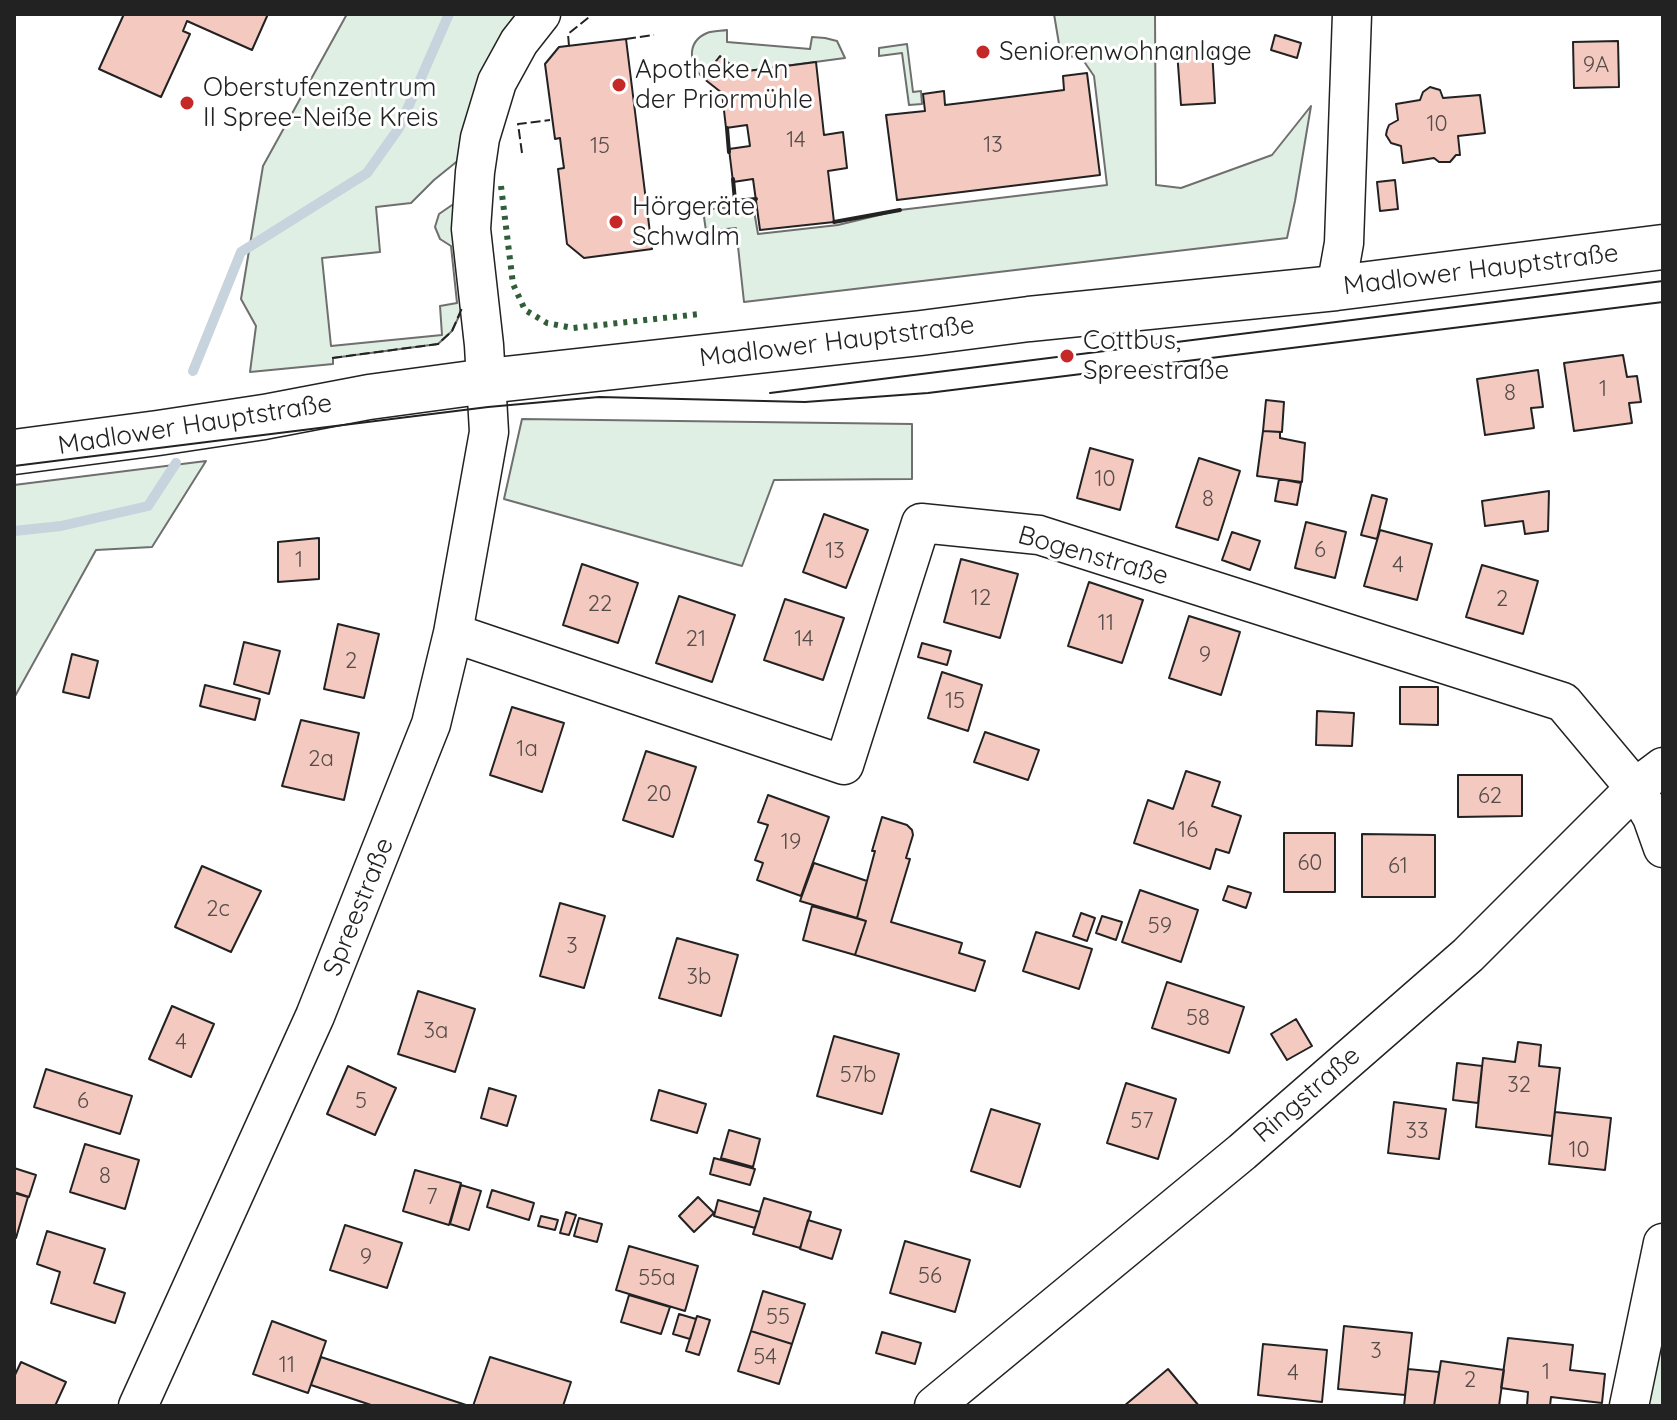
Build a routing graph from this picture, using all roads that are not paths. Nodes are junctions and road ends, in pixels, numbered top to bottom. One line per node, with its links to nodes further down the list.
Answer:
1 (541, 14): 5 (street, Spreestraße)
2 (1352, 14): 4 (street)
3 (1663, 247): 4 (main road, Madlower Hauptstraße)
4 (1336, 288): 5 (main road, Madlower Hauptstraße)
5 (487, 381): 6 (main road, Madlower Hauptstraße); 7 (street, Spreestraße)
6 (14, 452)
7 (453, 633): 8 (street, Bogenstraße); 11 (street, Spreestraße)
8 (1649, 777): 9 (street); 12 (street, Ringstraße)
9 (1663, 848)
10 (1663, 1243): 13 (street)
11 (138, 1406)
12 (934, 1406)
13 (1629, 1406)

